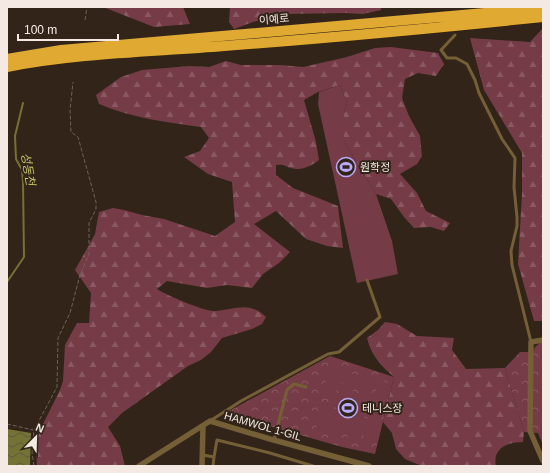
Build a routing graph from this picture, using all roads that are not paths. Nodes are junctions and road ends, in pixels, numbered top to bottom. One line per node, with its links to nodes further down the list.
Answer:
1 (543, 8): 4 (highway, 이예로)
2 (543, 17): 5 (highway, 이예로)
3 (455, 35): 8 (lane)
4 (7, 59)
5 (7, 67)
6 (367, 280): 10 (lane)
7 (543, 340): 8 (street)
8 (531, 342): 15 (street)
9 (306, 387): 12 (lane)
10 (210, 421): 11 (street, HAMWOL 1-GIL); 12 (street, HAMWOL 1-GIL)
11 (203, 426): 13 (street); 16 (street, HAMWOL 1-GIL)
12 (274, 440): 20 (street, HAMWOL 1-GIL)
13 (202, 455): 14 (lane); 17 (street)
14 (214, 457): 18 (lane); 19 (lane)
15 (543, 461)
16 (139, 466)
17 (202, 466)
18 (213, 466)
19 (313, 466)
20 (369, 466)

